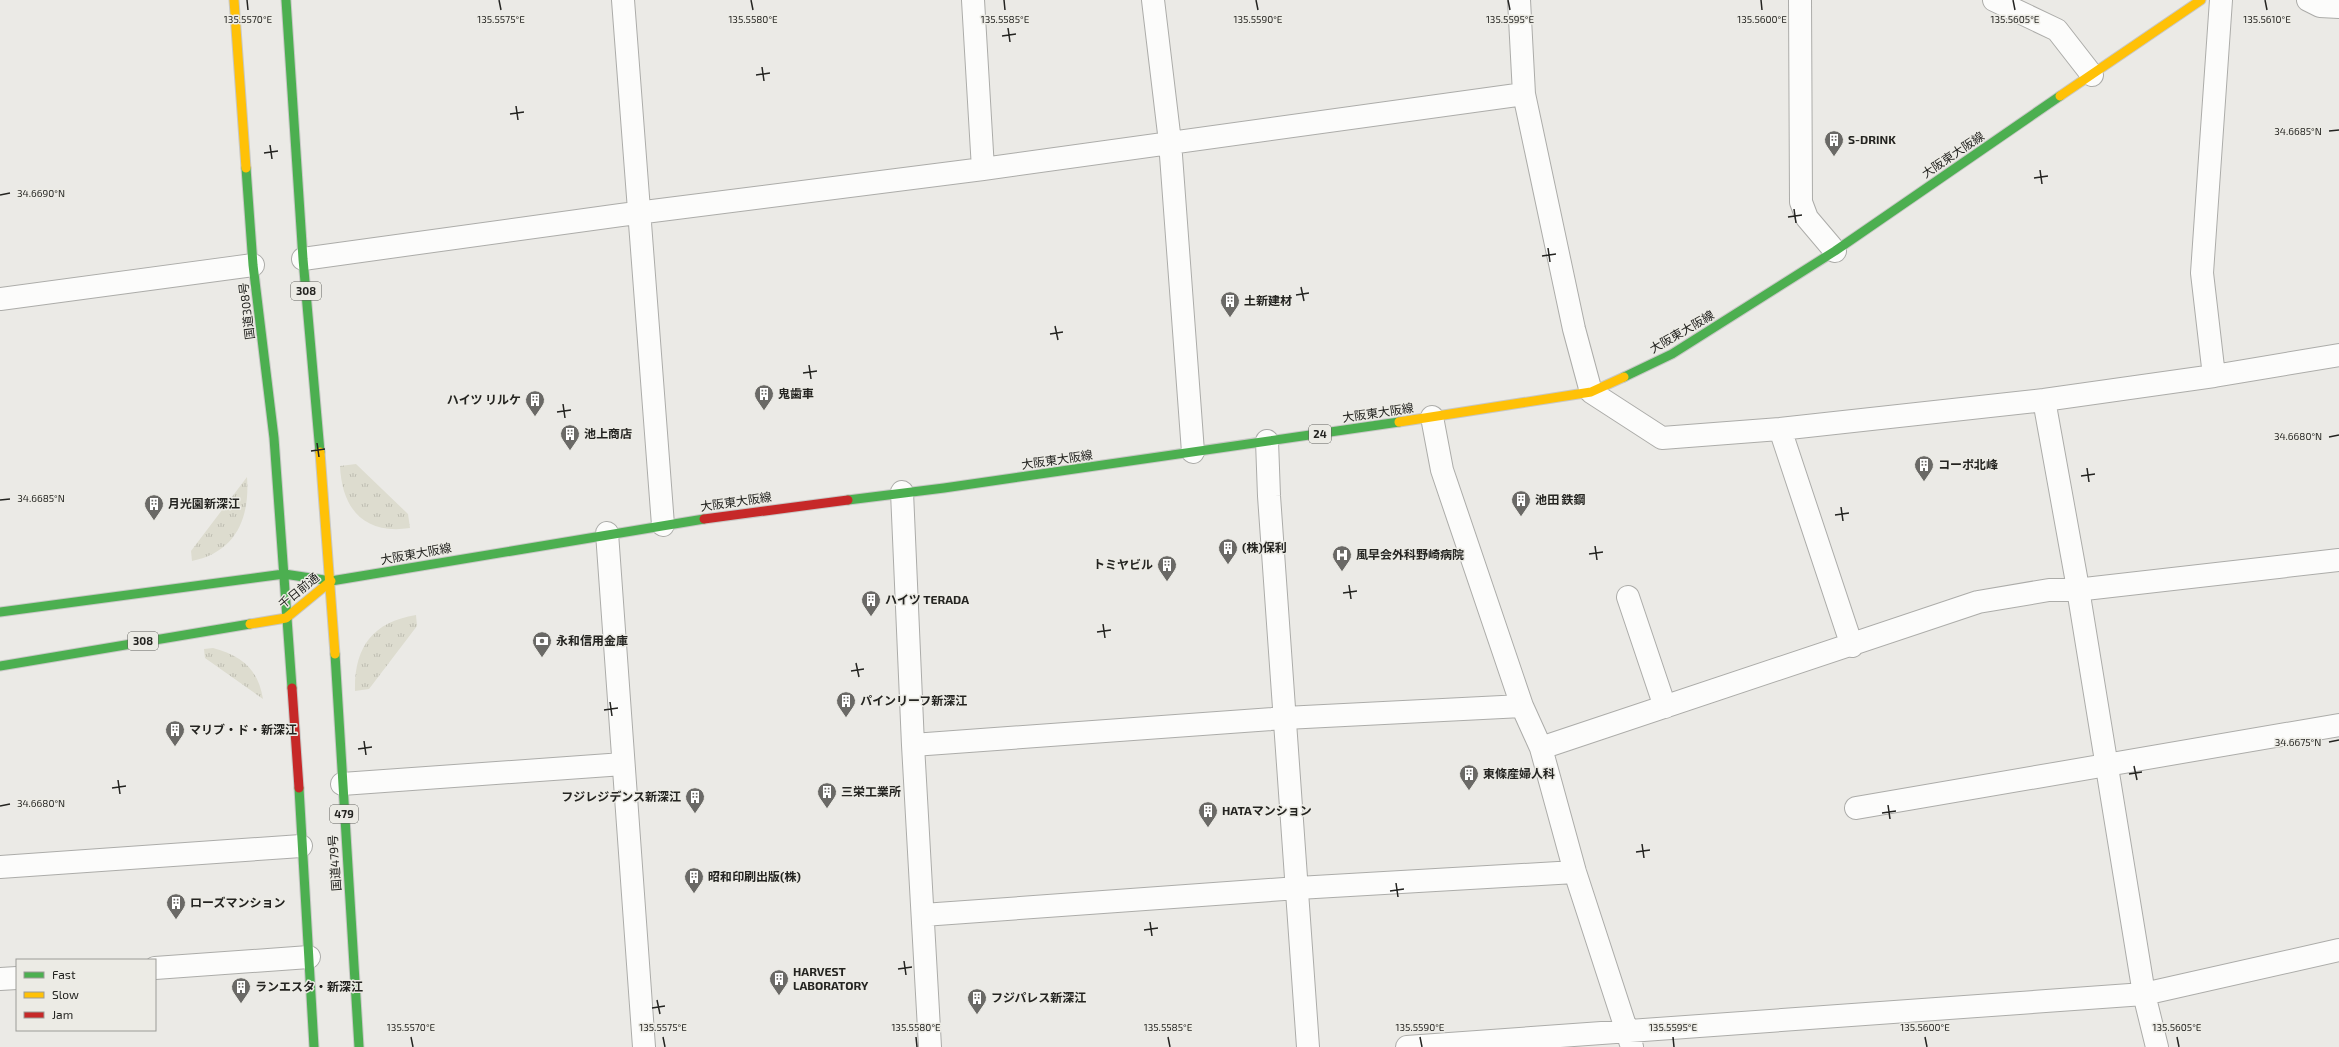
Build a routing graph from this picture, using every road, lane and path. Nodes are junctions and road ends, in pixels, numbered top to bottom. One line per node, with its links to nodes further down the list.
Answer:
1 (234, 0): 20 (main road, 国道308号)
2 (286, 0): 19 (main road, 308)
3 (623, 0): 17 (street)
4 (972, 0): 16 (street)
5 (1153, 0): 15 (street)
6 (1519, 0): 14 (street)
7 (1800, 0): 18 (street)
8 (1994, 0): 13 (street)
9 (2201, 0): 13 (main road, 大阪東大阪線 / 24)
10 (2221, 0): 23 (street)
11 (2308, 0): 12 (street)
12 (2339, 7)
13 (2092, 75): 18 (main road, 大阪東大阪線 / 24)
14 (1524, 94): 15 (street); 24 (street)
15 (1170, 142): 16 (street); 29 (street)
16 (982, 169): 17 (street)
17 (639, 213): 19 (street); 31 (street)
18 (1835, 251): 24 (main road, 大阪東大阪線 / 24)
19 (303, 258): 35 (main road, 308)
20 (253, 264): 21 (street); 34 (main road, 国道308号)
21 (0, 299)
22 (2339, 356): 23 (street)
23 (2214, 376): 25 (street)
24 (1591, 392): 26 (main road, 大阪東大阪線 / 24); 27 (street)
25 (2044, 400): 27 (street); 36 (street)
26 (1432, 418): 28 (main road, 大阪東大阪線 / 24); 42 (street)
27 (1780, 430): 40 (street)
28 (1267, 441): 29 (main road, 大阪東大阪線 / 24); 44 (street)
29 (1193, 452): 30 (main road, 大阪東大阪線 / 24)
30 (902, 492): 31 (main road, 大阪東大阪線 / 24); 46 (street)
31 (663, 524): 32 (main road, 大阪東大阪線 / 24)
32 (607, 534): 35 (main road, 大阪東大阪線 / 24); 48 (street)
33 (2339, 560): 36 (street)
34 (284, 574): 35 (main road, 千日前通); 38 (main road, 千日前通); 39 (main road, 国道308号)
35 (331, 581): 39 (main road, 千日前通 / 308); 50 (main road, 国道479号 / 479)
36 (2076, 590): 40 (street); 49 (street)
37 (1628, 597): 43 (street)
38 (0, 612)
39 (286, 618): 41 (main road, 千日前通 / 308); 52 (main road)
40 (1852, 646): 43 (street)
41 (0, 666)
42 (1522, 706): 44 (street); 47 (street)
43 (1665, 707): 47 (street)
44 (1286, 718): 46 (street); 55 (street)
45 (2339, 725): 49 (street)
46 (913, 745): 56 (street)
47 (1541, 748): 54 (street)
48 (623, 764): 50 (street); 66 (street)
49 (2105, 765): 51 (street); 62 (street)
50 (342, 784): 65 (main road, 国道479号 / 479)
51 (1856, 808)
52 (301, 846): 53 (street); 58 (main road)
53 (0, 867)
54 (1575, 872): 55 (street); 63 (street)
55 (1298, 888): 56 (street); 68 (street)
56 (923, 915): 67 (street)
57 (2339, 950): 62 (street)
58 (309, 957): 59 (street); 64 (main road)
59 (156, 968)
60 (16, 978): 61 (street)
61 (0, 979)
62 (2144, 994): 63 (street); 70 (street)
63 (1629, 1039): 69 (street)
64 (314, 1047)
65 (359, 1047)
66 (644, 1047)
67 (930, 1047)
68 (1308, 1047)
69 (1407, 1047)
70 (2157, 1047)

